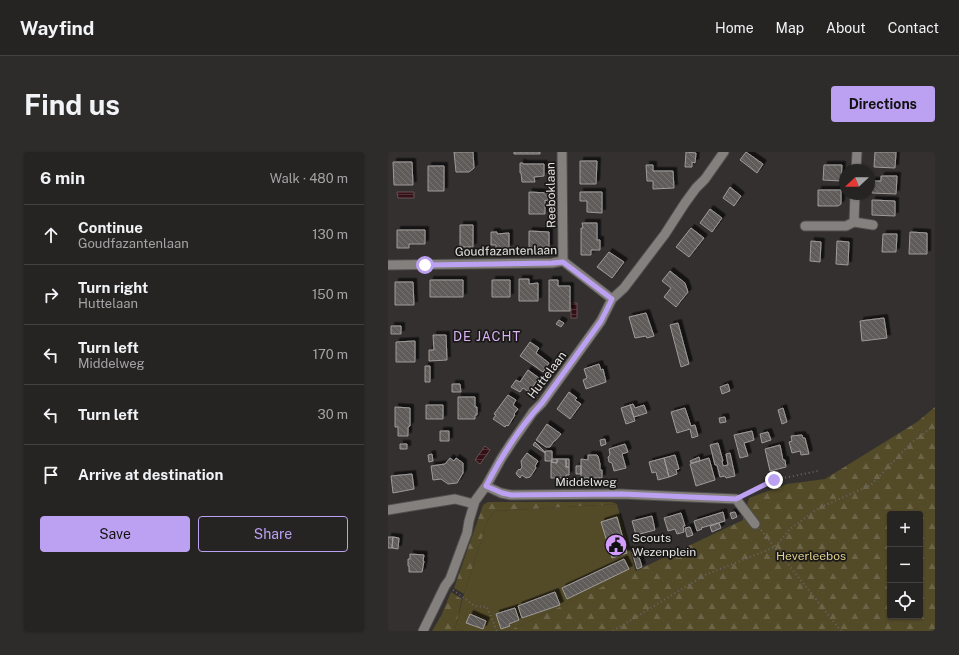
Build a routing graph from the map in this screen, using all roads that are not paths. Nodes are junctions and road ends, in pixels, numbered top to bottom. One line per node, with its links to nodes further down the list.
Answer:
1 (562, 152): 9 (street, Reeboklaan)
2 (724, 152): 11 (street, Huttelaan)
3 (857, 152): 4 (street)
4 (856, 164)
5 (855, 200): 6 (street)
6 (854, 222): 7 (street); 8 (street)
7 (873, 225)
8 (805, 226)
9 (563, 262): 10 (street, Goudfazantenlaan); 11 (street, Goudfazantenlaan)
10 (388, 265)
11 (612, 299): 12 (street, Huttelaan)
12 (486, 486): 13 (street, Huttelaan); 15 (street, Middelweg)
13 (474, 504): 14 (street); 16 (street, Huttelaan)
14 (388, 510)
15 (755, 524)
16 (423, 631)

